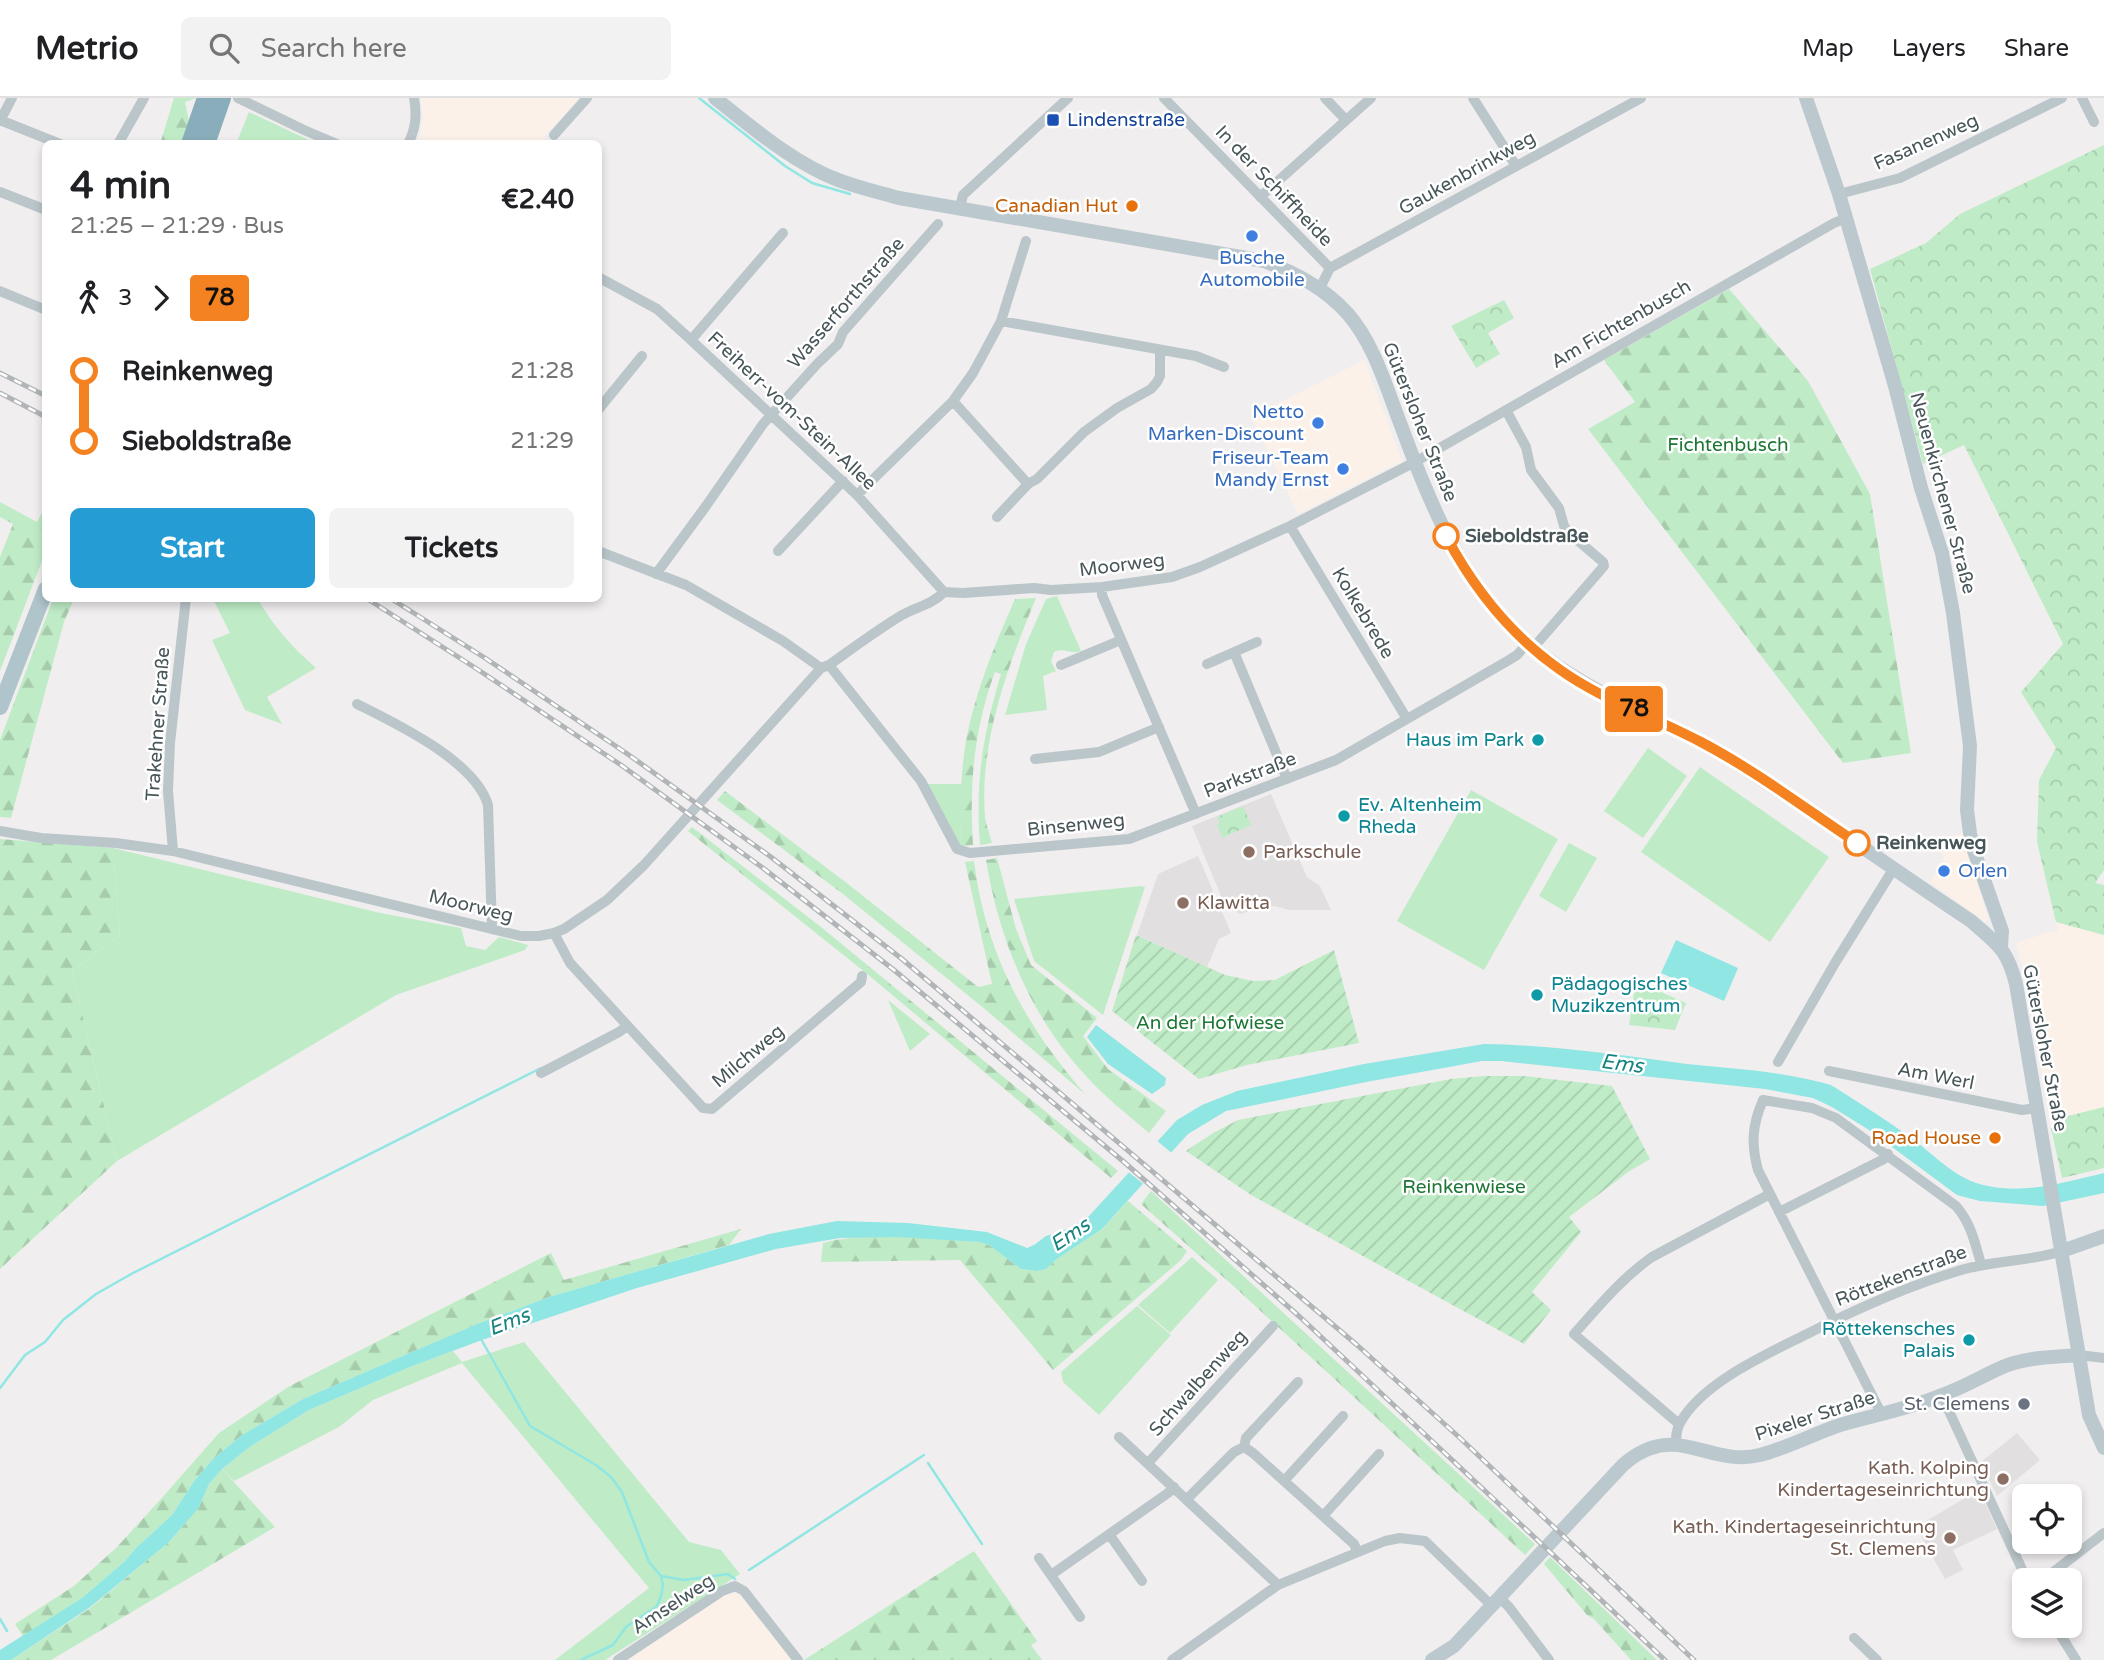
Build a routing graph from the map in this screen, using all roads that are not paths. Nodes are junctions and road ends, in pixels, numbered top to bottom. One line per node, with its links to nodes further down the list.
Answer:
1 (12, 98): 17 (street)
2 (144, 98): 22 (street)
3 (238, 98): 25 (street)
4 (414, 98): 26 (street)
5 (587, 98): 20 (street)
6 (715, 98): 31 (main road, Gütersloher Straße)
7 (1068, 98): 31 (street)
8 (1164, 98): 30 (street, In der Schiffheide)
9 (1325, 98): 18 (street)
10 (1371, 98): 18 (street)
11 (1641, 98): 27 (street, Gaukenbrinkweg)
12 (1806, 98): 29 (main road, Neuenkirchener Straße)
13 (2063, 98): 29 (street, Fasanenweg)
14 (2082, 98): 19 (street)
15 (1478, 99): 27 (street)
16 (211, 104): 23 (highway); 24 (highway)
17 (0, 120): 21 (street)
18 (1346, 120): 30 (street)
19 (2094, 122)
20 (554, 135)
21 (50, 140)
22 (120, 140)
23 (192, 140)
24 (206, 140)
25 (328, 140)
26 (410, 140)
27 (1516, 166): 37 (street, Gaukenbrinkweg)
28 (0, 192): 32 (street)
29 (1839, 194): 33 (main road, Neuenkirchener Straße)
30 (1260, 197): 37 (street, In der Schiffheide)
31 (960, 207): 39 (main road, Gütersloher Straße)
32 (42, 208)
33 (1846, 218): 49 (street, Am Fichtenbusch); 83 (main road, Neuenkirchener Straße)
34 (938, 224): 50 (street, Wasserforthstraße)
35 (783, 233): 43 (street)
36 (1026, 241): 42 (street)
37 (1330, 268): 39 (street)
38 (602, 279): 43 (street, Freiherr-vom-Stein-Allee)
39 (1320, 288): 51 (main road, Gütersloher Straße)
40 (0, 291): 41 (street)
41 (42, 308)
42 (1001, 321): 44 (street); 47 (street)
43 (691, 340): 50 (street, Freiherr-vom-Stein-Allee)
44 (1160, 350): 46 (street); 53 (street)
45 (642, 356): 48 (street)
46 (1224, 367)
47 (953, 401): 53 (street); 54 (street)
48 (602, 405)
49 (1506, 410): 51 (street, Am Fichtenbusch); 66 (street)
50 (771, 416): 52 (street, Freiherr-vom-Stein-Allee); 59 (street, Wasserforthstraße)
51 (1415, 462): 56 (street, Moorweg); 66 (main road, Gütersloher Straße)
52 (843, 481): 54 (street, Freiherr-vom-Stein-Allee); 57 (street)
53 (1028, 484): 55 (street)
54 (857, 495): 61 (street, Freiherr-vom-Stein-Allee)
55 (997, 517)
56 (1290, 526): 60 (street, Moorweg); 73 (street, Kolkebrede)
57 (778, 551)
58 (602, 553): 59 (street)
59 (656, 574): 70 (street)
60 (1102, 587): 61 (street, Moorweg); 64 (street, Parkstraße)
61 (944, 592): 70 (street, Moorweg)
62 (42, 599): 72 (main road)
63 (186, 602): 79 (street, Trakehner Straße)
64 (1121, 640): 69 (street); 74 (street, Parkstraße)
65 (1257, 642): 67 (street)
66 (1530, 646): 73 (street, Parkstraße); 80 (main road, Gütersloher Straße)
67 (1234, 652): 68 (street); 76 (street)
68 (1207, 664)
69 (1061, 665)
70 (825, 666): 77 (street, Binsenweg); 82 (street, Moorweg)
71 (358, 704): 81 (street)
72 (0, 707)
73 (1407, 719): 76 (street, Parkstraße)
74 (1158, 727): 75 (street); 77 (street, Parkstraße)
75 (1035, 759)
76 (1287, 779): 77 (street, Parkstraße)
77 (1196, 814)
78 (0, 831): 79 (street, Moorweg)
79 (173, 851): 81 (street, Moorweg)
80 (1894, 868): 83 (main road, Gütersloher Straße); 86 (street)
81 (492, 929): 82 (street, Moorweg)
82 (554, 933): 85 (street, Milchweg)
83 (2001, 946): 89 (main road, Gütersloher Straße)
84 (862, 976): 85 (street, Milchweg)
85 (627, 1026): 88 (street)
86 (1778, 1062)
87 (1829, 1072): 89 (street, Am Werl)
88 (541, 1073)
89 (2037, 1108): 94 (main road, Gütersloher Straße)
90 (1888, 1154): 91 (street); 92 (street); 95 (street)
91 (1770, 1194): 92 (street); 104 (street)
92 (1779, 1212): 96 (street)
93 (2104, 1236): 94 (main road)
94 (2062, 1251): 95 (street, Röttekenstraße); 98 (main road, Gütersloher Straße)
95 (1981, 1264): 96 (street, Röttekenstraße)
96 (1834, 1320): 102 (street); 104 (street, Röttekenstraße)
97 (1273, 1326): 110 (street, Schwalbenweg)
98 (2079, 1354): 99 (street); 101 (main road, Pixeler Straße); 108 (main road, Gütersloher Straße)
99 (2104, 1358)
100 (1298, 1382): 107 (street)
101 (1942, 1396): 102 (main road, Pixeler Straße); 119 (street)
102 (1881, 1413): 106 (main road, Pixeler Straße)
103 (1343, 1416): 111 (street)
104 (1679, 1424): 106 (street)
105 (1119, 1437): 110 (street)
106 (1676, 1444): 124 (main road, Pixeler Straße)
107 (1244, 1447): 111 (street); 113 (street)
108 (2104, 1448)
109 (1379, 1454): 114 (street)
110 (1149, 1463): 112 (street)
111 (1284, 1481): 114 (street)
112 (1174, 1487): 113 (street); 116 (street)
113 (1187, 1499): 123 (street)
114 (1323, 1516): 117 (street)
115 (2104, 1533): 120 (street)
116 (1109, 1534): 121 (street); 122 (street)
117 (1357, 1551): 123 (street); 124 (street)
118 (1039, 1558): 121 (street)
119 (2022, 1568)
120 (2059, 1568)
121 (1051, 1575): 125 (street)
122 (1142, 1581)
123 (1278, 1585): 130 (street)
124 (1496, 1602): 131 (main road, Pixeler Straße); 132 (street)
125 (1080, 1617)
126 (1854, 1638): 133 (street)
127 (2062, 1638): 134 (street)
128 (618, 1660): 129 (street, Amselweg)
129 (798, 1660)
130 (1172, 1660)
131 (1432, 1660)
132 (1549, 1660)
133 (1877, 1660)
134 (2076, 1660)

